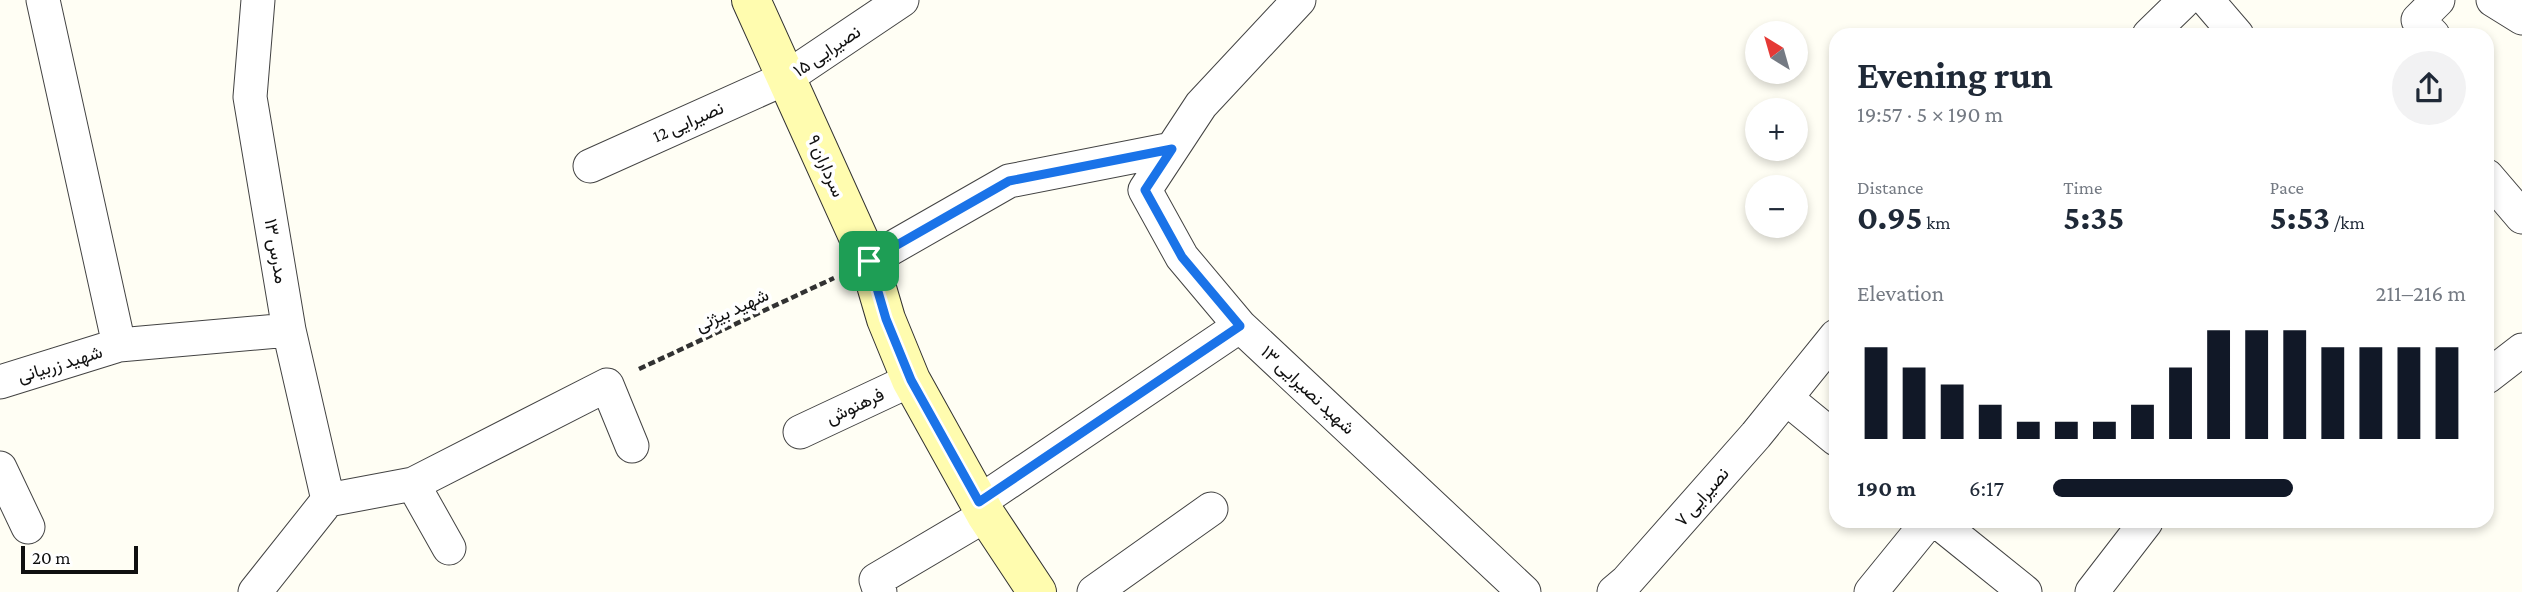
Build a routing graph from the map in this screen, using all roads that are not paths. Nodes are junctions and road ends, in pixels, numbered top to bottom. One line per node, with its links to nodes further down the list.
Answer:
1 (43, 0): 22 (street)
2 (258, 0): 21 (street, مدرس ۱۳)
3 (751, 0): 14 (street, سرداران ۹)
4 (902, 0): 14 (street, نصیرایی ۱۵)
5 (2185, 0): 11 (street)
6 (2207, 0): 12 (street)
7 (2438, 0): 13 (street)
8 (2493, 0): 10 (street)
9 (1290, 3): 15 (street, شهید نصیرایی ۱۳)
10 (2522, 18)
11 (2156, 28)
12 (2231, 28)
13 (2426, 28)
14 (786, 78): 16 (street, نصیرایی 12); 19 (street, سرداران ۹)
15 (1172, 149): 19 (street); 20 (street, شهید نصیرایی ۱۳)
16 (590, 166)
17 (2494, 192): 18 (street)
18 (2522, 217)
19 (869, 261): 26 (street, سرداران ۹)
20 (1240, 326): 35 (street); 46 (street, شهید نصیرایی ۱۳)
21 (289, 330): 22 (street, شهید زربیانی); 34 (street, مدرس ۱۳)
22 (119, 345): 27 (street, شهید زربیانی)
23 (1829, 345): 28 (street, نصیرایی ۷)
24 (2522, 350): 25 (street)
25 (2494, 372)
26 (911, 380): 29 (street, فرهنوش); 35 (street, سرداران ۹)
27 (0, 382)
28 (1786, 398): 30 (street); 47 (street, نصیرایی ۷)
29 (800, 432)
30 (1829, 433)
31 (632, 446): 33 (street)
32 (0, 468): 37 (street)
33 (413, 484): 34 (street); 41 (street)
34 (328, 500): 42 (street)
35 (983, 509): 43 (street); 44 (street, سرداران ۹)
36 (1211, 509): 45 (street)
37 (27, 527)
38 (1923, 528): 48 (street)
39 (1945, 528): 49 (street)
40 (2141, 528): 50 (street)
41 (449, 548)
42 (255, 592)
43 (880, 592)
44 (1037, 592)
45 (1094, 592)
46 (1524, 592)
47 (1614, 592)
48 (1871, 592)
49 (2025, 592)
50 (2092, 592)

